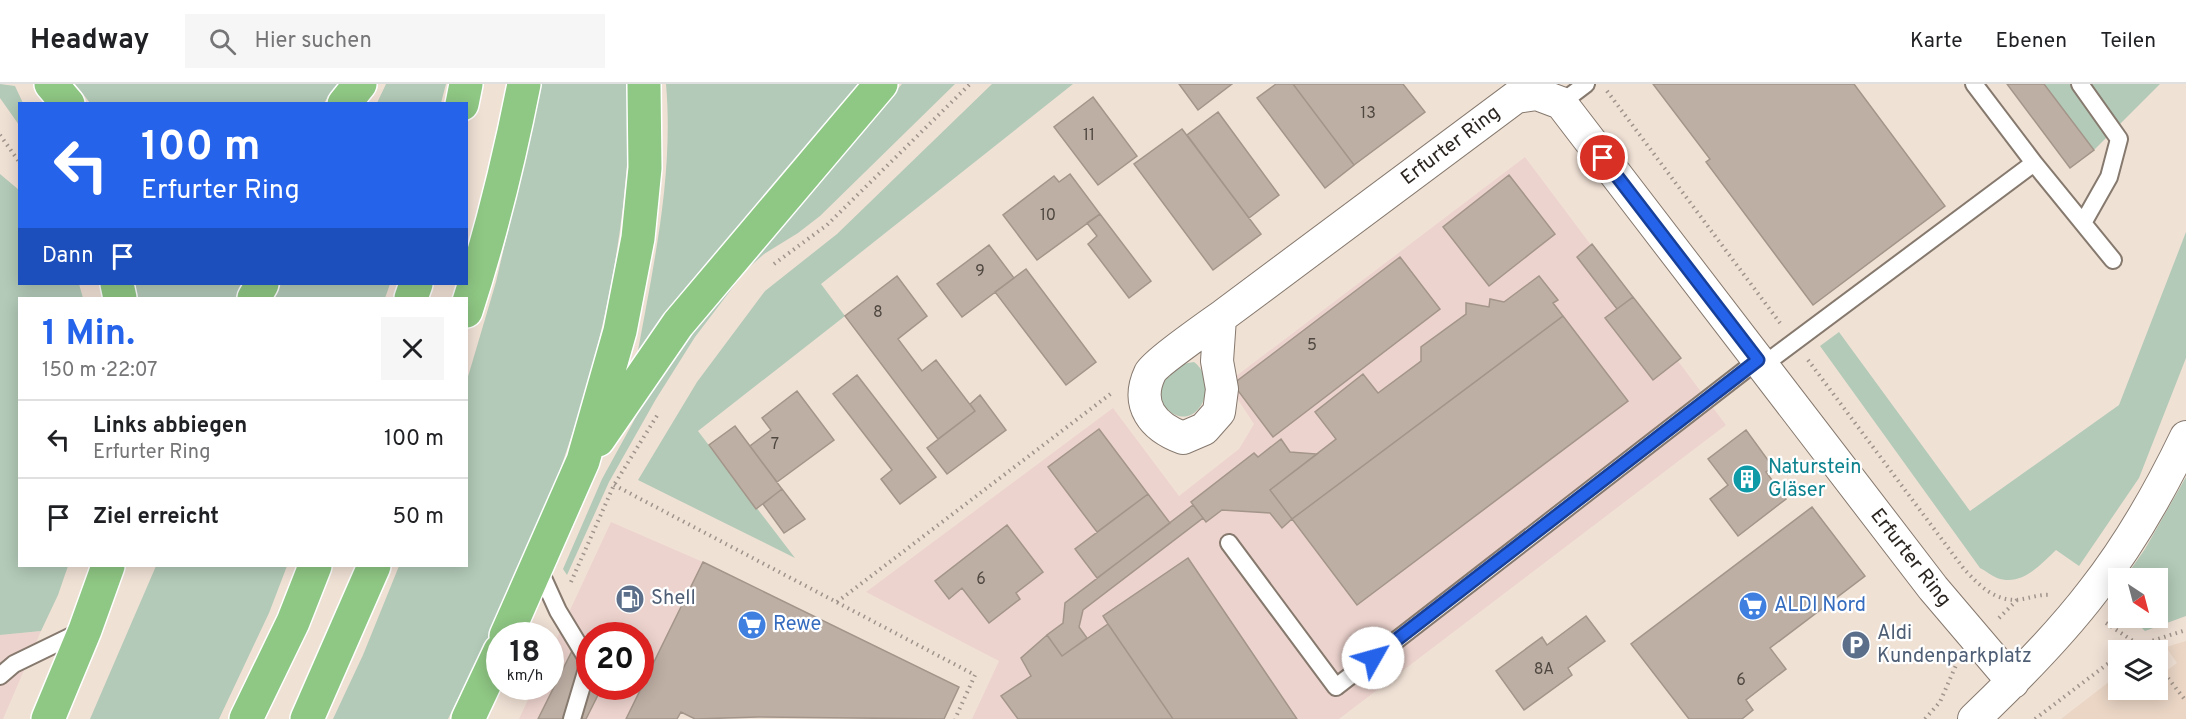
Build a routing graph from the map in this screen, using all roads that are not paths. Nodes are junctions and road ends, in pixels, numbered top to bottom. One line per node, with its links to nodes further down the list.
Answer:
1 (41, 84): 11 (highway)
2 (51, 84): 12 (highway)
3 (362, 84): 13 (highway); 14 (highway)
4 (466, 84): 15 (highway)
5 (524, 84): 20 (highway)
6 (644, 84): 24 (highway)
7 (881, 84): 24 (highway)
8 (1586, 84): 16 (lane)
9 (1974, 84): 17 (lane)
10 (2080, 84): 18 (lane)
11 (48, 102)
12 (66, 102)
13 (346, 102)
14 (355, 102)
15 (462, 102)
16 (1560, 103): 21 (street, Erfurter Ring); 22 (street, Erfurter Ring)
17 (2034, 163): 18 (lane); 22 (lane)
18 (2083, 223): 19 (lane)
19 (2113, 260)
20 (468, 304)
21 (1220, 318): 21 (street, Erfurter Ring)
22 (1760, 363): 25 (lane); 35 (street, Erfurter Ring)
23 (2186, 437): 35 (street)
24 (583, 461): 30 (highway)
25 (1229, 543)
26 (108, 567): 32 (highway)
27 (117, 567): 32 (highway)
28 (315, 567): 37 (highway)
29 (374, 567): 38 (highway)
30 (538, 567): 31 (highway); 40 (lane)
31 (512, 622)
32 (85, 630): 33 (lane); 36 (highway)
33 (0, 676)
34 (486, 681): 39 (highway)
35 (2013, 682): 41 (street)
36 (48, 719)
37 (246, 719)
38 (307, 719)
39 (468, 719)
40 (572, 719)
41 (1974, 719)

